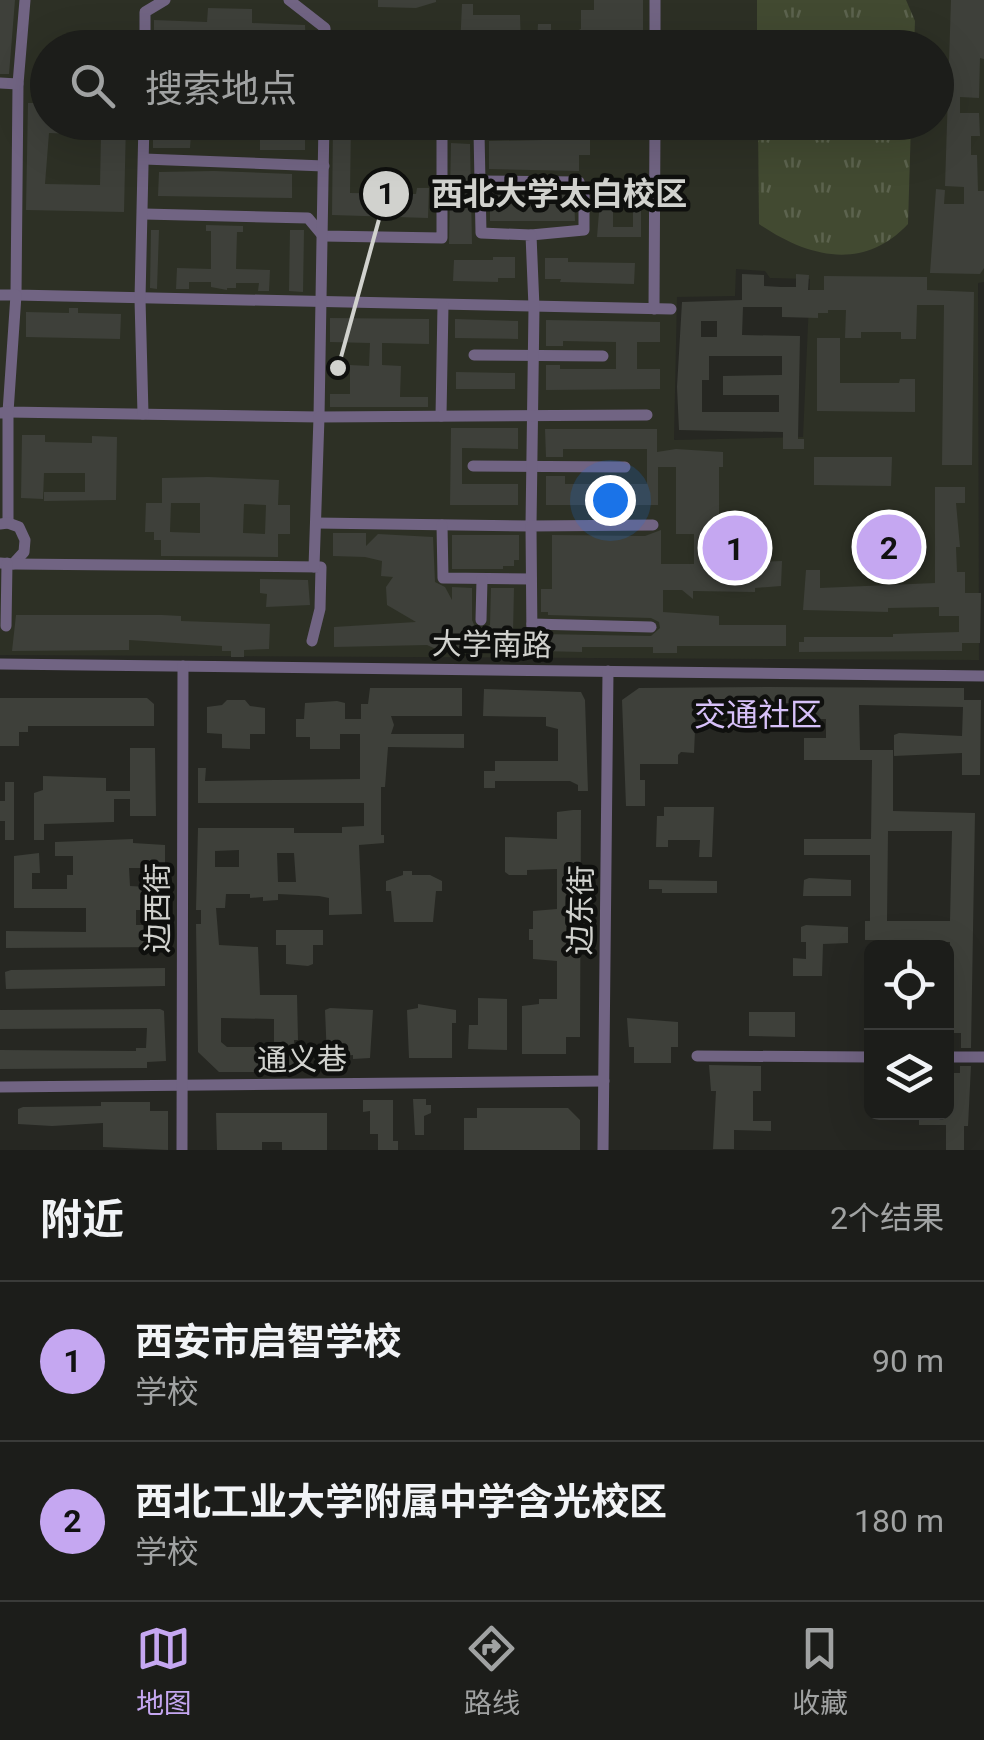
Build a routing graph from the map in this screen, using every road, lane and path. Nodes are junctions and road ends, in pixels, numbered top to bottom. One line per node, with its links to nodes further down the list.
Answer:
1 (25, 0): 9 (street)
2 (164, 0): 5 (street)
3 (288, 0): 6 (street)
4 (656, 0): 7 (street)
5 (145, 30)
6 (325, 30)
7 (655, 30)
8 (0, 84): 9 (street)
9 (18, 84): 22 (street)
10 (144, 140): 15 (street)
11 (324, 140): 16 (street)
12 (442, 140): 19 (street)
13 (479, 140): 17 (street)
14 (655, 140): 27 (street)
15 (144, 159): 16 (street); 18 (street)
16 (324, 166): 19 (street)
17 (478, 181): 20 (street); 20 (street)
18 (144, 214): 19 (street); 23 (street)
19 (323, 236): 24 (street)
20 (531, 236): 26 (street)
21 (0, 295): 22 (street)
22 (16, 295): 23 (street); 32 (street)
23 (140, 299): 24 (street); 33 (street)
24 (322, 302): 25 (street); 37 (street)
25 (442, 305): 26 (street); 34 (street)
26 (534, 306): 27 (street); 30 (street)
27 (654, 309): 28 (street)
28 (671, 309)
29 (474, 355): 30 (street)
30 (533, 355): 31 (street); 35 (street)
31 (603, 356)
32 (4, 412): 33 (street); 42 (street)
33 (143, 414): 37 (street)
34 (440, 416): 35 (street); 37 (street)
35 (532, 416): 36 (street); 39 (street)
36 (647, 416)
37 (320, 417): 41 (street)
38 (473, 466): 39 (street)
39 (532, 466): 40 (street); 45 (street)
40 (625, 467)
41 (316, 523): 43 (street); 47 (street)
42 (4, 524): 46 (street)
43 (442, 525): 45 (street); 48 (street)
44 (653, 525): 45 (street)
45 (531, 526): 49 (street)
46 (7, 563): 47 (street); 50 (street)
47 (314, 567): 56 (street)
48 (482, 578): 49 (street); 51 (street)
49 (532, 580): 52 (street)
50 (3, 586): 53 (street)
51 (481, 620)
52 (532, 624): 54 (street); 55 (street)
53 (6, 626)
54 (652, 626)
55 (532, 640)
56 (312, 642)
57 (0, 664): 58 (street, 大学南路)
58 (183, 666): 59 (street, 大学南路); 66 (street, 边西街)
59 (608, 672): 60 (street, 大学南路); 65 (street, 边东街)
60 (984, 676)
61 (697, 1056): 62 (street)
62 (864, 1056)
63 (954, 1057): 64 (street)
64 (984, 1057)
65 (604, 1081): 66 (street, 通义巷); 69 (street, 边东街)
66 (182, 1086): 67 (street, 通义巷); 68 (street, 边西街)
67 (0, 1087)
68 (182, 1150)
69 (603, 1150)

